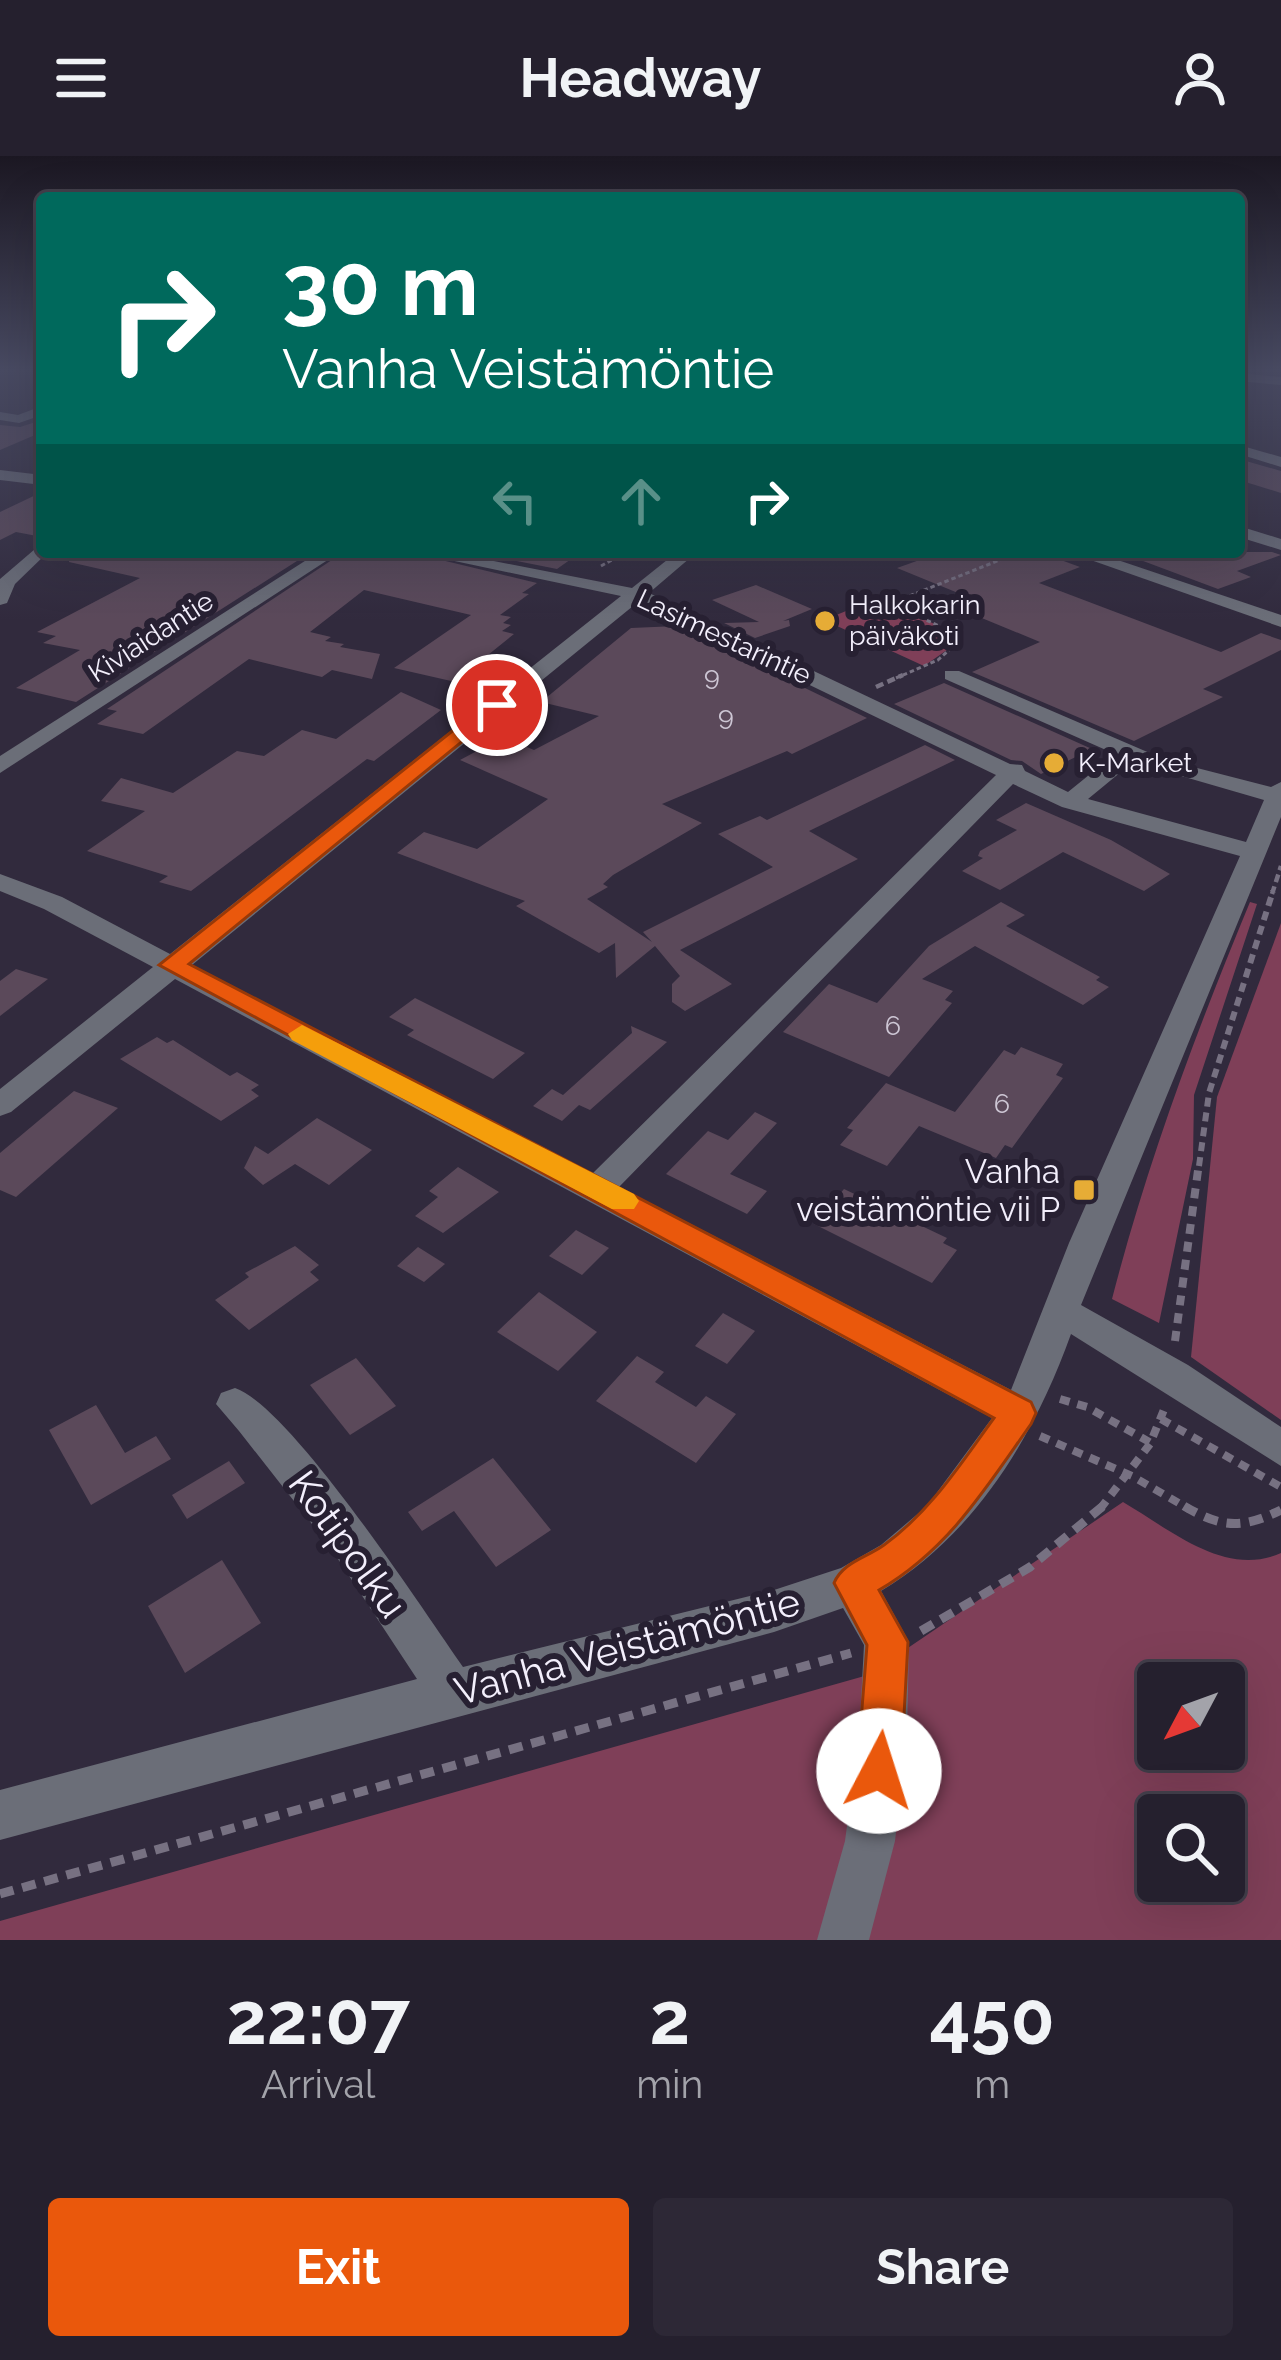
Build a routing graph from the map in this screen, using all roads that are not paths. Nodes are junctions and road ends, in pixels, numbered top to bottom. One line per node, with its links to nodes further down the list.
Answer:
1 (0, 475): 2 (street)
2 (36, 479)
3 (1245, 533): 4 (street)
4 (1281, 545)
5 (36, 554): 11 (street)
6 (322, 558): 15 (street, Kiviaidantie)
7 (453, 558): 10 (street, Lasimestarintie)
8 (681, 558): 10 (street)
9 (1096, 558): 12 (street)
10 (637, 593): 16 (street, Lasimestarintie); 21 (street)
11 (0, 599)
12 (1281, 621)
13 (952, 675): 14 (street)
14 (1130, 753): 17 (street); 18 (street)
15 (0, 766)
16 (1012, 772): 18 (street, Lasimestarintie); 23 (street)
17 (1279, 792): 19 (street, Vanha Veistämöntie)
18 (1070, 802): 19 (street, Lasimestarintie)
19 (1252, 851): 24 (street, Vanha Veistämöntie)
20 (0, 882): 21 (street)
21 (172, 965): 22 (street); 23 (street)
22 (0, 1105)
23 (598, 1188): 26 (street)
24 (1063, 1312): 26 (street, Vanha Veistämöntie); 27 (street)
25 (235, 1404): 29 (street, Kotipolku)
26 (1020, 1409): 28 (street, Vanha Veistämöntie)
27 (1281, 1449)
28 (854, 1583): 29 (street, Vanha Veistämöntie); 31 (street)
29 (453, 1692): 30 (street, Vanha Veistämöntie)
30 (0, 1815)
31 (843, 1940)

